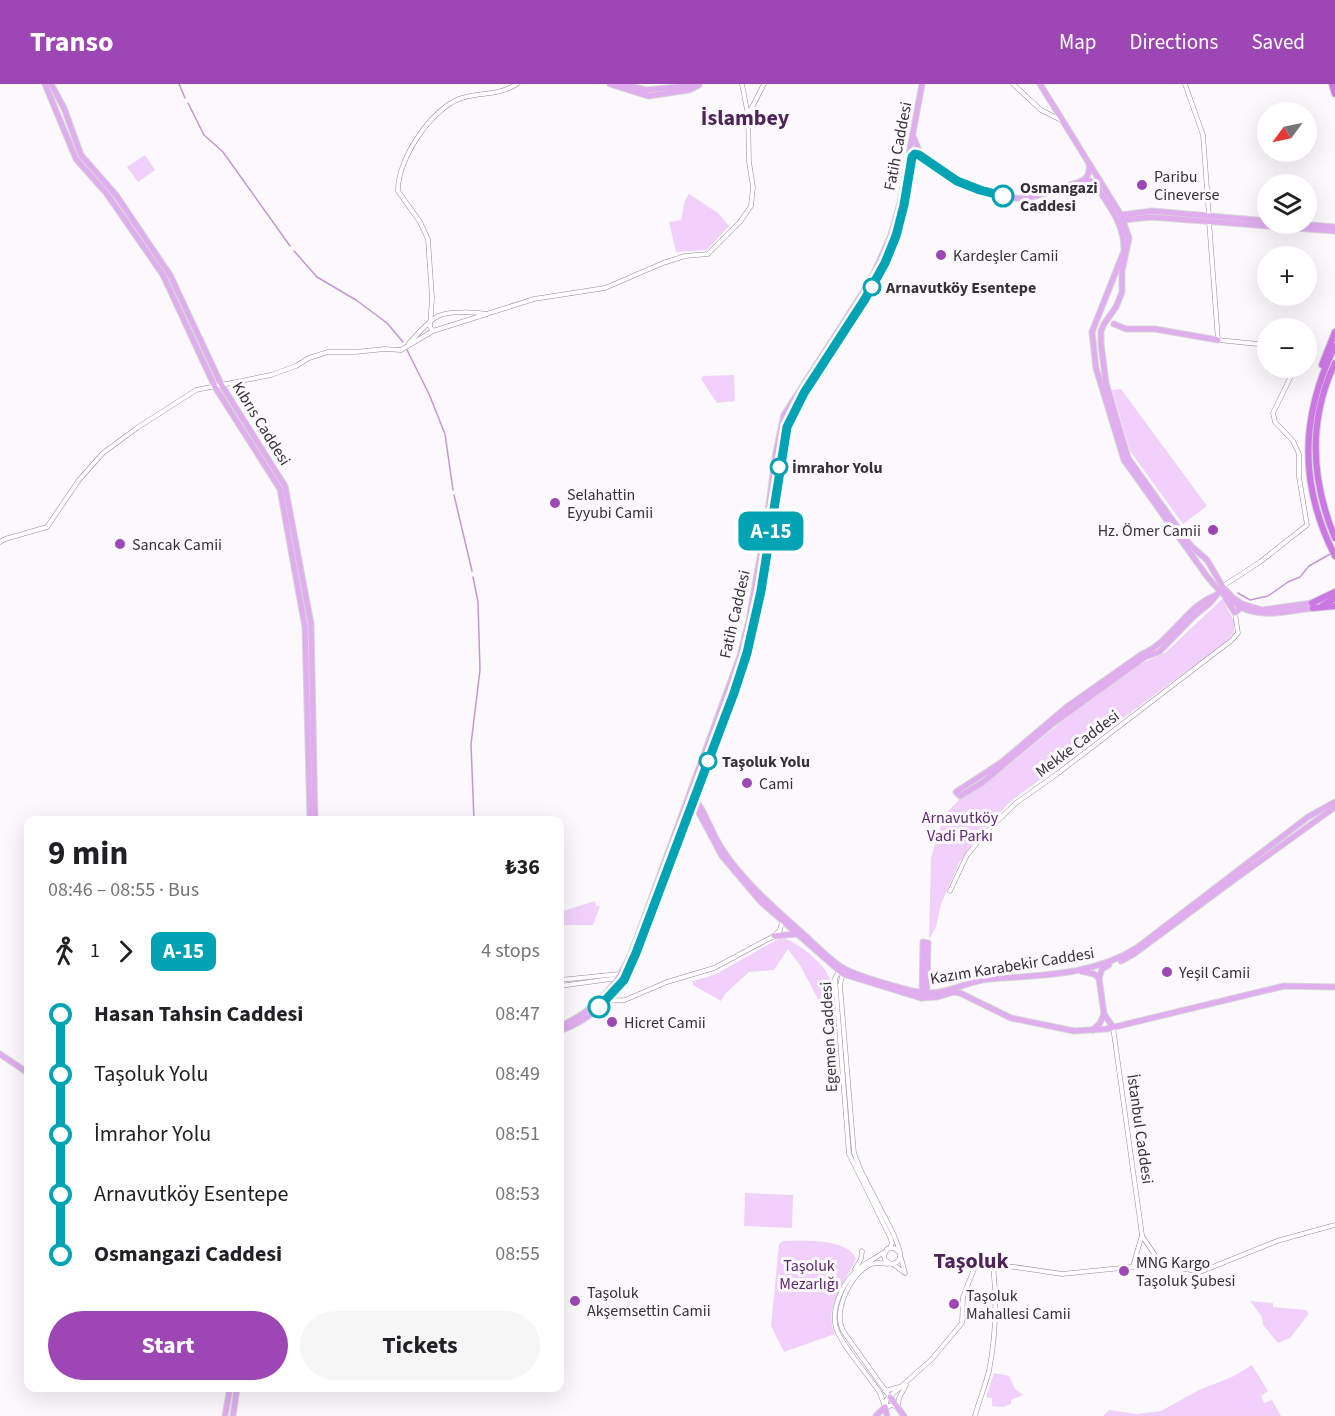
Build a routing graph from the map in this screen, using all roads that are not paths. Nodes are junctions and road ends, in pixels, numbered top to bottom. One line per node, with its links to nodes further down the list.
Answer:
1 (45, 84): 51 (main road)
2 (51, 84): 50 (main road, Kıbrıs Caddesi)
3 (517, 84): 29 (street)
4 (610, 84): 6 (main road)
5 (623, 84): 6 (main road)
6 (700, 84)
7 (742, 84): 13 (street)
8 (764, 84): 13 (street)
9 (922, 84): 15 (main road, Fatih Caddesi)
10 (1013, 84): 14 (street)
11 (1040, 84): 14 (main road)
12 (1185, 84): 22 (street)
13 (748, 115): 33 (street)
14 (1062, 120): 19 (main road)
15 (912, 133): 16 (main road, Fatih Caddesi); 18 (main road)
16 (910, 142): 17 (main road); 53 (main road, Fatih Caddesi)
17 (912, 157): 18 (main road); 53 (main road)
18 (922, 157): 20 (main road)
19 (1089, 164): 20 (main road); 21 (main road)
20 (1084, 181): 27 (main road)
21 (1122, 217): 22 (main road); 28 (main road)
22 (1209, 218): 23 (main road); 41 (street)
23 (1257, 222)
24 (1317, 226): 26 (main road)
25 (1317, 228): 26 (main road)
26 (1334, 229)
27 (1107, 289): 28 (main road); 30 (main road)
28 (1122, 292): 34 (main road)
29 (432, 304): 31 (street); 35 (street)
30 (1098, 311): 34 (main road); 49 (main road)
31 (443, 314): 32 (street); 35 (street)
32 (453, 314): 33 (street); 36 (street)
33 (487, 314): 36 (street)
34 (1110, 314): 37 (main road); 38 (main road)
35 (430, 321): 39 (street); 43 (street)
36 (456, 323): 39 (street)
37 (1104, 323): 38 (main road); 49 (main road)
38 (1113, 324): 41 (main road)
39 (433, 332): 43 (street)
40 (1335, 332): 52 (highway)
41 (1218, 340): 42 (street)
42 (1257, 344)
43 (406, 346): 50 (street)
44 (1335, 346): 52 (highway)
45 (1335, 363): 47 (highway)
46 (1335, 368): 47 (highway)
47 (1329, 377): 55 (highway)
48 (1290, 378): 62 (street)
49 (1103, 384): 54 (main road)
50 (222, 386): 51 (street); 75 (main road, Kıbrıs Caddesi)
51 (215, 387): 56 (street); 74 (main road)
52 (1316, 392): 58 (highway)
53 (774, 485): 71 (main road)
54 (1178, 532): 57 (main road); 59 (main road)
55 (1335, 537)
56 (0, 542)
57 (1200, 555): 59 (main road); 60 (main road)
58 (1335, 556)
59 (1196, 561): 61 (main road)
60 (1215, 573): 61 (main road); 62 (main road)
61 (1206, 575): 62 (main road)
62 (1219, 591): 64 (main road); 66 (main road); 70 (main road)
63 (1335, 592): 66 (highway)
64 (1225, 597): 68 (main road); 69 (main road)
65 (1335, 598): 66 (highway)
66 (1315, 606): 67 (highway); 68 (main road)
67 (1335, 606)
68 (1240, 608): 69 (main road)
69 (1235, 613): 76 (street, Mekke Caddesi)
70 (958, 794)
71 (691, 798): 77 (main road, Kazım Karabekir Caddesi); 81 (main road, Kazım Karabekir Caddesi); 83 (main road)
72 (1335, 801): 82 (main road, Kazım Karabekir Caddesi)
73 (1335, 807): 84 (main road, Kazım Karabekir Caddesi)
74 (310, 816)
75 (315, 816)
76 (950, 891)
77 (782, 922): 78 (main road, Kazım Karabekir Caddesi); 79 (street)
78 (797, 934): 79 (main road); 81 (main road, Kazım Karabekir Caddesi)
79 (774, 936): 90 (street)
80 (926, 942): 89 (main road)
81 (841, 971): 89 (main road, Kazım Karabekir Caddesi); 101 (street, Egemen Caddesi); 103 (street, Egemen Caddesi)
82 (1078, 971): 84 (main road); 86 (main road, Kazım Karabekir Caddesi)
83 (622, 977): 85 (street); 87 (street); 90 (main road); 93 (main road)
84 (1099, 978): 92 (main road)
85 (564, 980)
86 (973, 982): 89 (main road, Kazım Karabekir Caddesi); 91 (main road)
87 (564, 985)
88 (1335, 987): 94 (main road, Kazım Karabekir Caddesi)
89 (924, 995): 91 (main road, Kazım Karabekir Caddesi)
90 (607, 1000): 95 (main road)
91 (975, 1000): 96 (main road, Kazım Karabekir Caddesi)
92 (1104, 1014): 94 (main road); 96 (main road)
93 (564, 1024)
94 (1113, 1027): 96 (main road, Kazım Karabekir Caddesi); 100 (street, İstanbul Caddesi)
95 (564, 1029)
96 (1092, 1031)
97 (0, 1054): 98 (main road)
98 (24, 1069)
99 (1335, 1225): 105 (street)
100 (1142, 1235): 105 (street); 107 (street)
101 (888, 1250): 103 (street); 104 (street); 108 (street)
102 (862, 1251): 108 (street)
103 (900, 1255): 104 (street); 104 (street)
104 (891, 1264): 110 (street)
105 (1161, 1264): 107 (street)
106 (993, 1265): 107 (street); 109 (street); 121 (street)
107 (1133, 1266)
108 (853, 1273): 114 (street)
109 (908, 1382): 110 (street); 113 (street); 115 (street)
110 (885, 1391): 113 (street)
111 (229, 1392): 116 (main road)
112 (236, 1392): 117 (main road)
113 (890, 1397): 114 (street); 115 (main road)
114 (885, 1407): 115 (street); 118 (main road); 119 (main road)
115 (898, 1408): 120 (main road)
116 (225, 1416)
117 (233, 1416)
118 (876, 1416)
119 (887, 1416)
120 (904, 1416)
121 (975, 1416)

